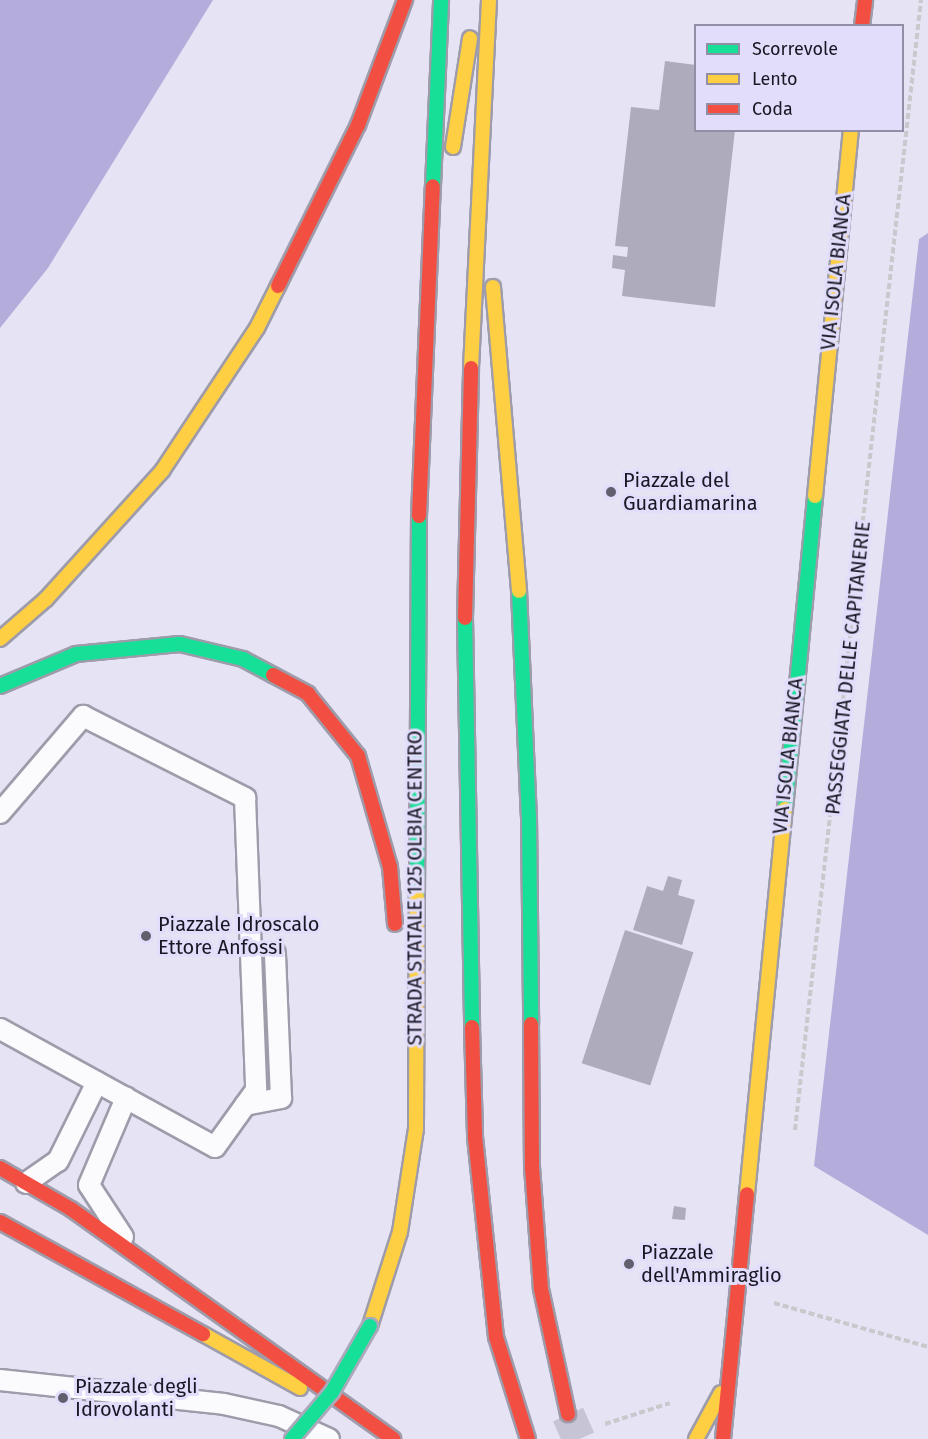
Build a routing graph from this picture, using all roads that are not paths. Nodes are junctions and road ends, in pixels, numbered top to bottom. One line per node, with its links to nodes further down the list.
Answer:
1 (405, 0): 10 (main road)
2 (441, 0): 9 (main road, STRADA STATALE 125 OLBIA CENTRO)
3 (476, 0): 9 (main road, STRADA STATALE 125 OLBIA CENTRO)
4 (489, 0): 8 (main road)
5 (865, 0): 6 (main road)
6 (862, 24)
7 (851, 132): 26 (main road, VIA ISOLA BIANCA)
8 (483, 151): 27 (main road); 31 (main road)
9 (428, 306): 20 (main road, STRADA STATALE 125 OLBIA CENTRO)
10 (0, 639)
11 (0, 686): 13 (main road)
12 (0, 813): 19 (lane)
13 (397, 936)
14 (275, 953): 19 (lane)
15 (401, 982): 20 (main road)
16 (0, 1029): 17 (lane)
17 (97, 1082): 18 (lane); 22 (lane)
18 (126, 1098): 19 (lane); 24 (lane)
19 (245, 1105)
20 (416, 1129): 28 (main road, STRADA STATALE 125 OLBIA CENTRO, bridge)
21 (0, 1168): 22 (main road)
22 (26, 1182): 24 (main road)
23 (0, 1222): 30 (main road)
24 (132, 1252): 30 (main road)
25 (0, 1380): 29 (lane)
26 (728, 1381): 32 (main road, VIA ISOLA BIANCA); 33 (main road, VIA ISOLA BIANCA)
27 (568, 1414)
28 (292, 1439)
29 (329, 1439)
30 (392, 1439)
31 (528, 1439)
32 (696, 1439)
33 (723, 1439)

